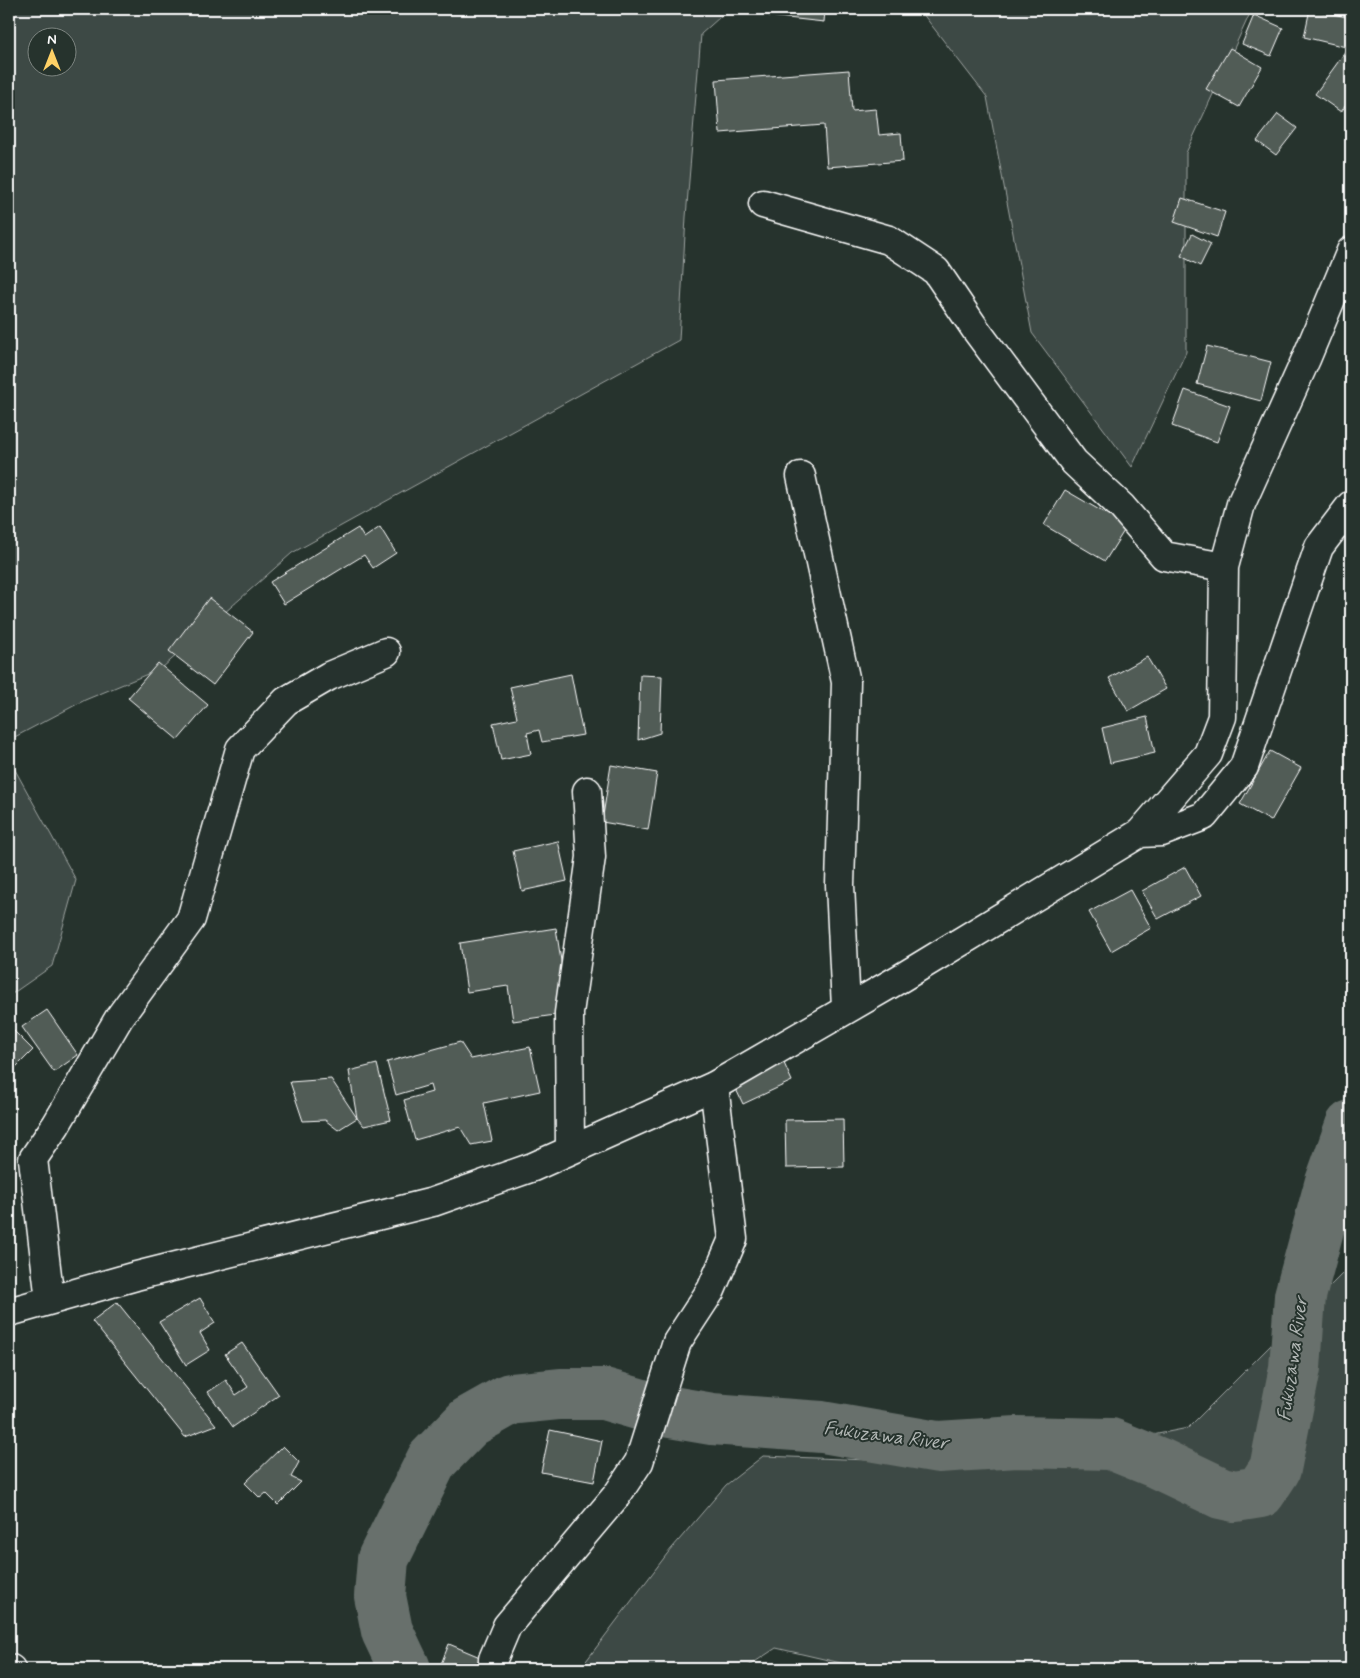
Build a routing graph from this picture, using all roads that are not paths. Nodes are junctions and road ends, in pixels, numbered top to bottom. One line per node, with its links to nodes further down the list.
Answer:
1 (764, 204): 5 (street)
2 (1351, 251): 5 (street)
3 (801, 476): 9 (street)
4 (1351, 505): 8 (street)
5 (1224, 567): 8 (street)
6 (386, 652): 12 (street)
7 (586, 791): 11 (street)
8 (1140, 833): 9 (street)
9 (846, 1008): 10 (street)
10 (714, 1086): 11 (street); 14 (street)
11 (570, 1150): 12 (street)
12 (50, 1300): 13 (street)
13 (9, 1312)
14 (493, 1669)

